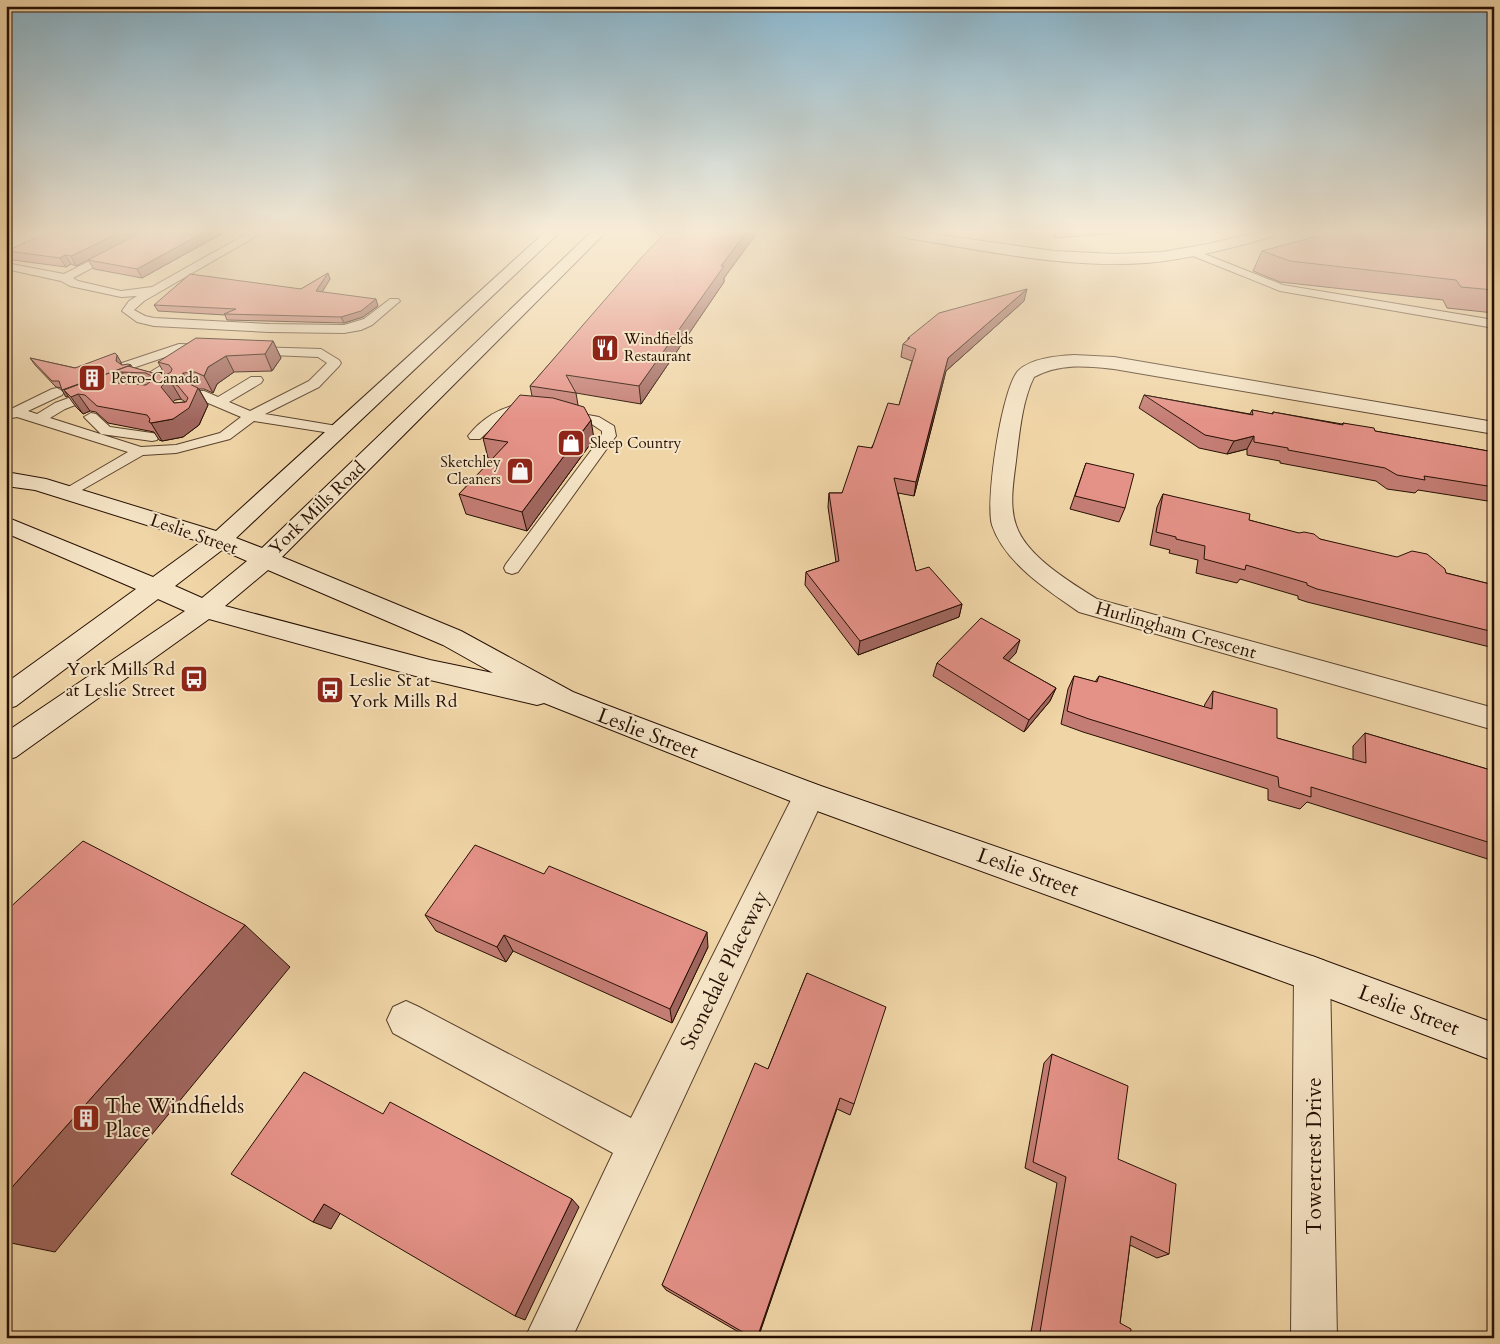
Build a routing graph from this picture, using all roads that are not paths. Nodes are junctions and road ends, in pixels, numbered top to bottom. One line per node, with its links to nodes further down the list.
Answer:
1 (145, 296): 5 (lane)
2 (483, 296): 23 (main road)
3 (533, 296): 33 (main road, York Mills Road)
4 (1326, 296): 6 (lane)
5 (394, 300)
6 (1494, 324)
7 (194, 348): 8 (lane); 10 (lane); 11 (lane)
8 (223, 350)
9 (243, 350): 19 (lane)
10 (128, 373): 11 (lane)
11 (145, 379): 13 (lane)
12 (256, 380): 17 (lane)
13 (164, 384)
14 (111, 387): 21 (lane)
15 (57, 392): 18 (lane)
16 (199, 394): 17 (lane)
17 (220, 402): 19 (lane)
18 (11, 414): 21 (lane)
19 (251, 416): 23 (lane); 28 (lane)
20 (91, 417): 24 (lane)
21 (38, 419): 24 (lane)
22 (1494, 428): 39 (main road, Hurlingham Crescent)
23 (337, 430): 32 (main road)
24 (104, 431): 25 (lane); 27 (lane); 28 (lane)
25 (133, 431)
26 (475, 436): 34 (lane)
27 (152, 437)
28 (140, 451): 30 (lane)
29 (6, 479): 30 (main road, Leslie Street)
30 (68, 493): 32 (main road, Leslie Street)
31 (6, 524): 35 (main road, Leslie Street)
32 (220, 540): 33 (main road, Leslie Street); 35 (main road)
33 (264, 559): 36 (main road, York Mills Road); 38 (main road, Leslie Street)
34 (512, 568)
35 (156, 588): 36 (main road, Leslie Street); 37 (main road)
36 (205, 609): 38 (main road, Leslie Street); 40 (main road, York Mills Road)
37 (6, 698)
38 (563, 700): 41 (main road, Leslie Street)
39 (1494, 719)
40 (6, 748)
41 (810, 795): 42 (main road, Leslie Street); 45 (main road, Stonedale Placeway)
42 (1312, 974): 44 (main road, Leslie Street); 47 (main road, Towercrest Drive)
43 (406, 1020): 45 (main road)
44 (1494, 1042)
45 (639, 1145): 46 (main road, Stonedale Placeway)
46 (548, 1338)
47 (1314, 1338)

